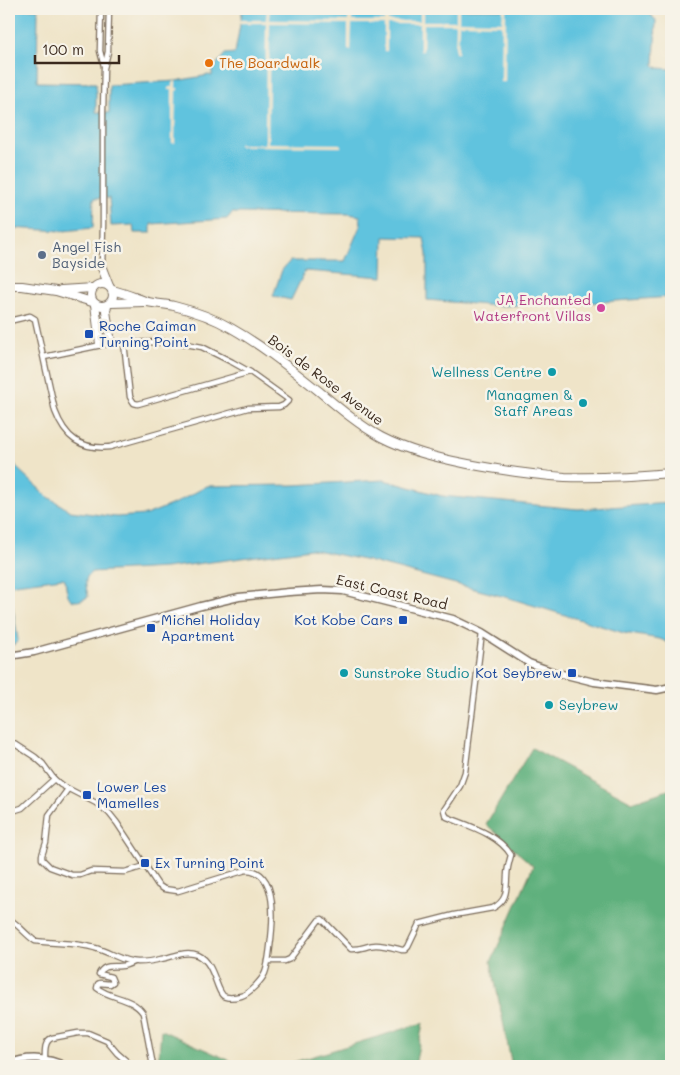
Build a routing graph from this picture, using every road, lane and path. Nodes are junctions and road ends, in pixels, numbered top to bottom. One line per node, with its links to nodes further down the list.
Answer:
1 (100, 9): 3 (street)
2 (109, 9): 3 (street)
3 (104, 68): 4 (street)
4 (102, 268): 6 (main road); 7 (main road)
5 (9, 286): 8 (main road)
6 (94, 287): 7 (main road); 8 (main road); 10 (main road)
7 (111, 288): 9 (main road, Bois de Rose Avenue); 11 (main road)
8 (56, 291): 10 (main road)
9 (149, 302): 11 (main road, Bois de Rose Avenue); 18 (main road, Bois de Rose Avenue)
10 (94, 303): 11 (main road); 15 (main road)
11 (109, 304): 13 (main road)
12 (9, 321): 16 (street)
13 (111, 342): 14 (street); 15 (street)
14 (124, 343): 17 (street); 17 (street)
15 (100, 344): 16 (street)
16 (44, 357): 17 (street)
17 (250, 372)
18 (671, 473)
19 (482, 633): 20 (main road, East Coast Road); 21 (main road, East Coast Road); 28 (street)
20 (9, 656)
21 (671, 687)
22 (9, 742): 23 (street)
23 (54, 779): 24 (street); 25 (street)
24 (68, 789): 26 (street); 26 (street)
25 (9, 812)
26 (145, 866): 28 (street)
27 (9, 919): 29 (street)
28 (268, 961): 29 (street)
29 (134, 962): 34 (street)
30 (44, 1059): 31 (main road); 32 (main road); 33 (street)
31 (9, 1064)
32 (65, 1066)
33 (132, 1066)
34 (153, 1066)

